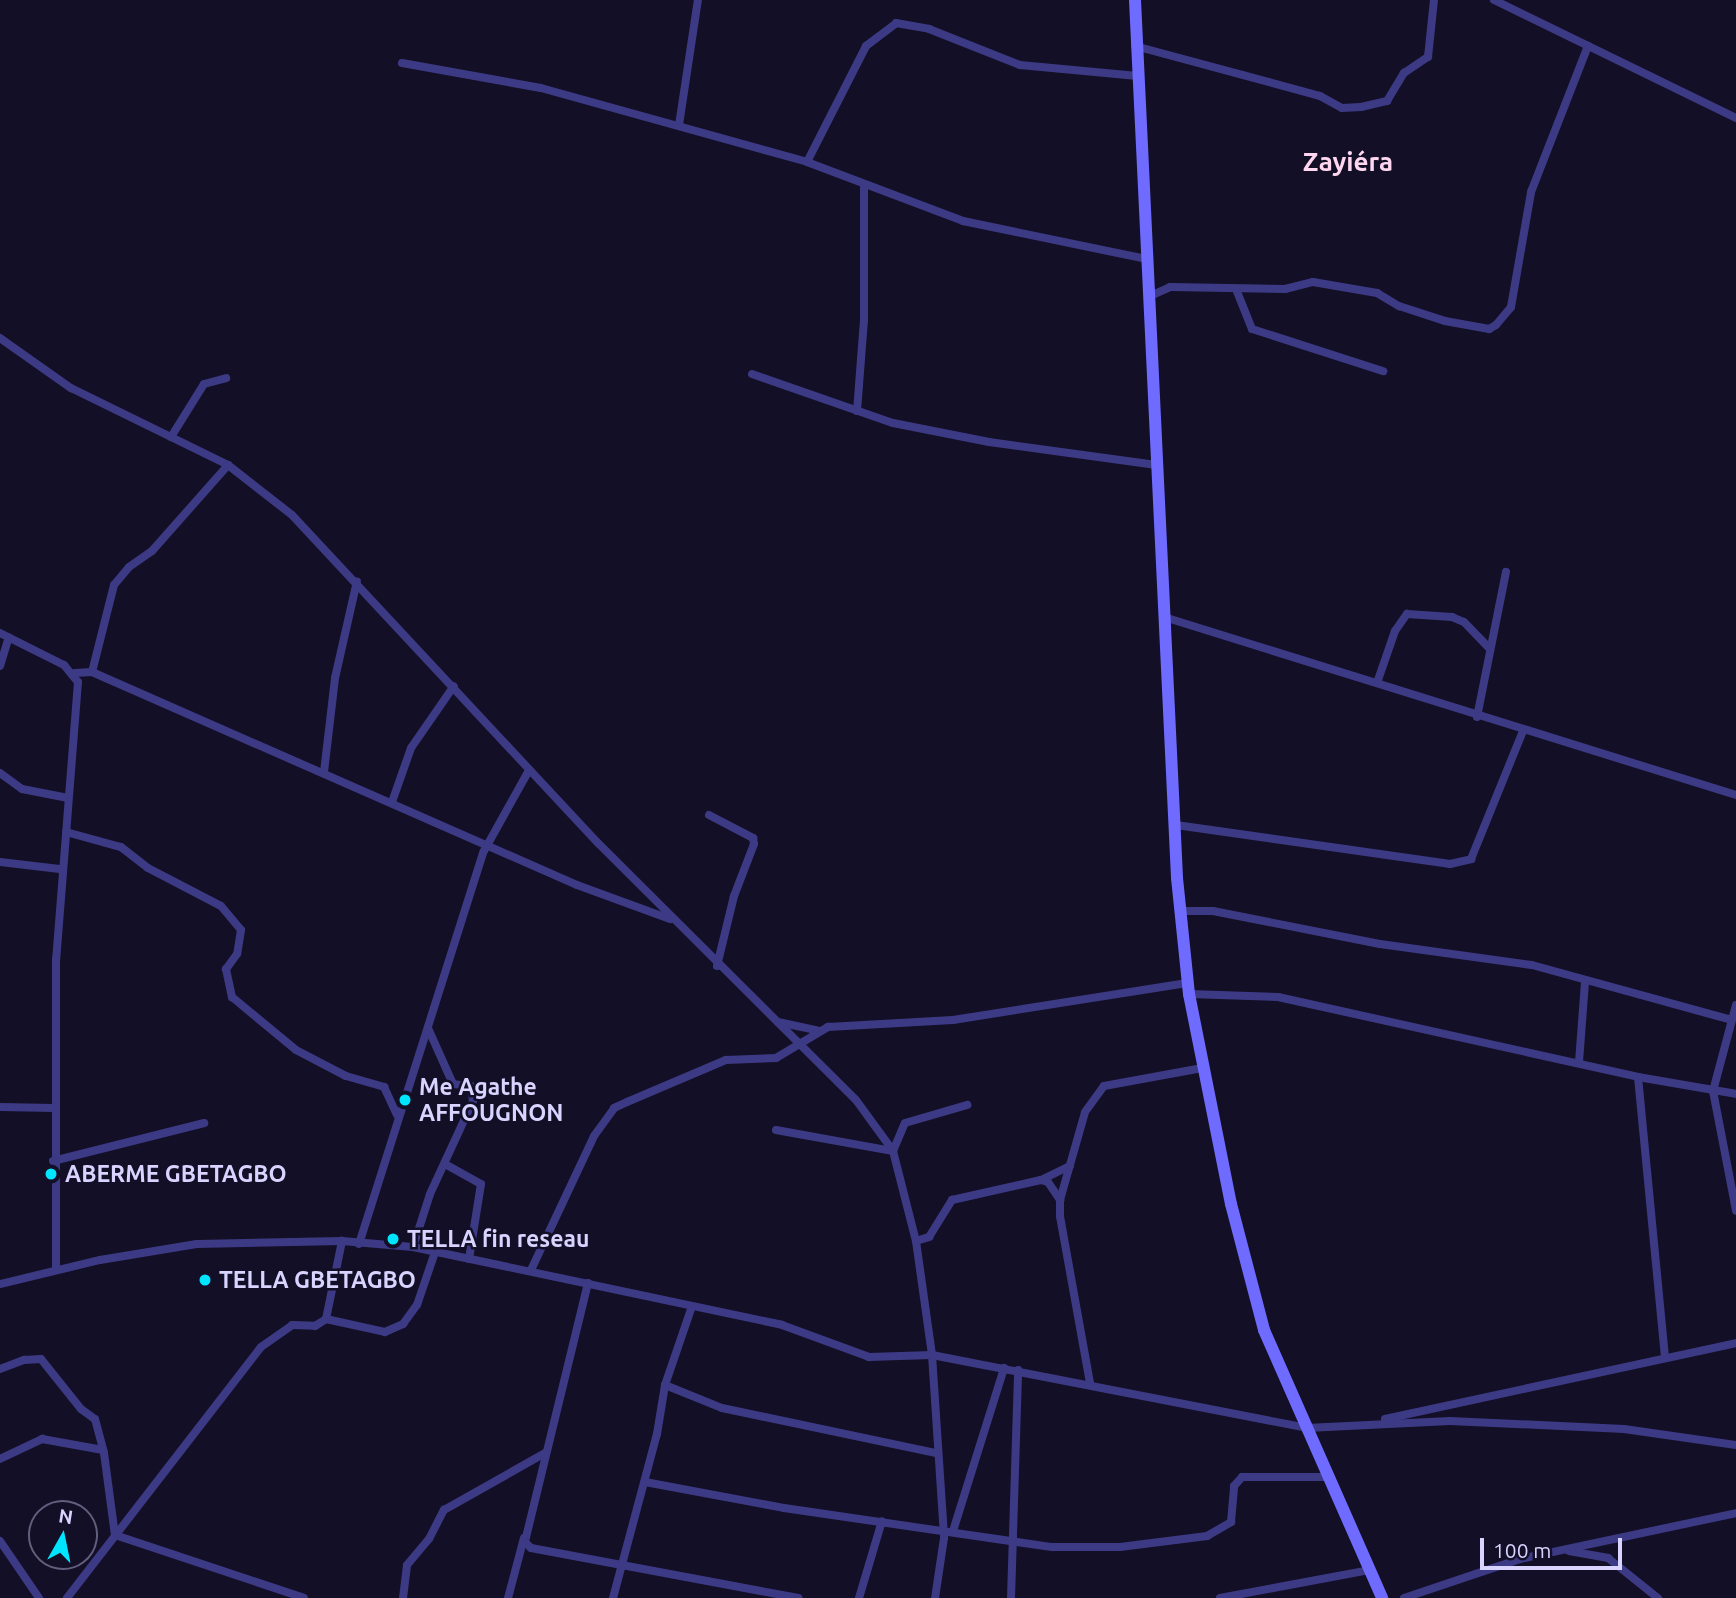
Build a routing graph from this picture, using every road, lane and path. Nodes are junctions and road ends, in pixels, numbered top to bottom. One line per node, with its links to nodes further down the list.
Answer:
1 (698, 0): 10 (street)
2 (1135, 0): 5 (main road)
3 (1434, 0): 5 (street)
4 (1494, 0): 6 (street)
5 (1135, 46): 8 (main road)
6 (1588, 46): 9 (street); 14 (street)
7 (402, 63): 10 (street)
8 (1137, 75): 11 (street); 13 (main road)
9 (1736, 118)
10 (679, 125): 11 (street)
11 (807, 162): 12 (street)
12 (864, 184): 13 (street); 20 (street)
13 (1146, 259): 15 (main road)
14 (1236, 289): 15 (street); 17 (street)
15 (1150, 296): 23 (main road)
16 (0, 338): 21 (street)
17 (1383, 371)
18 (752, 373): 20 (street)
19 (226, 378): 21 (street)
20 (857, 411): 23 (street)
21 (171, 438): 22 (street)
22 (228, 465): 25 (street); 31 (street)
23 (1156, 465): 26 (main road)
24 (1506, 572): 29 (street)
25 (357, 581): 34 (street); 38 (street)
26 (1164, 617): 33 (street); 44 (main road)
27 (0, 633): 28 (street)
28 (9, 637): 30 (street); 32 (street)
29 (1489, 648): 33 (street); 35 (street)
30 (0, 666)
31 (92, 672): 32 (street); 38 (street)
32 (75, 673): 41 (street)
33 (1378, 680): 35 (street)
34 (454, 686): 37 (street); 42 (street)
35 (1477, 717): 36 (street)
36 (1523, 731): 40 (street); 44 (street)
37 (529, 770): 46 (street); 50 (street)
38 (324, 772): 42 (street)
39 (0, 773): 41 (street)
40 (1736, 795)
41 (68, 798): 45 (street)
42 (392, 802): 46 (street)
43 (709, 816): 51 (street)
44 (1176, 825): 49 (main road)
45 (66, 832): 48 (street); 68 (street)
46 (488, 844): 50 (street); 57 (street)
47 (0, 862): 48 (street)
48 (60, 869): 67 (street)
49 (1181, 911): 52 (street); 53 (main road)
50 (673, 920): 51 (street)
51 (717, 966): 56 (street)
52 (1585, 982): 55 (street); 60 (street)
53 (1188, 988): 58 (street); 60 (street); 61 (main road)
54 (1736, 1005): 55 (street)
55 (1731, 1020): 63 (street)
56 (777, 1022): 58 (street); 59 (street)
57 (428, 1028): 68 (street); 73 (street)
58 (817, 1030): 59 (street)
59 (800, 1044): 71 (street); 85 (street)
60 (1579, 1062): 62 (street)
61 (1202, 1068): 74 (street); 99 (main road)
62 (1638, 1077): 63 (street); 92 (street)
63 (1713, 1091): 64 (street); 77 (street)
64 (1736, 1094)
65 (967, 1105): 71 (street)
66 (0, 1107): 67 (street)
67 (54, 1108): 72 (street)
68 (397, 1115): 80 (street)
69 (204, 1123): 72 (street)
70 (776, 1130): 71 (street)
71 (893, 1151): 79 (street)
72 (53, 1161): 84 (street)
73 (445, 1164): 81 (street); 83 (street)
74 (1070, 1166): 75 (street); 76 (street)
75 (1041, 1180): 76 (street); 79 (street)
76 (1060, 1200): 96 (street)
77 (1736, 1211)
78 (342, 1241): 80 (street); 84 (street); 89 (street)
79 (916, 1241): 91 (street)
80 (359, 1244): 81 (street)
81 (412, 1247): 82 (street)
82 (435, 1252): 83 (street); 89 (street)
83 (469, 1259): 85 (street)
84 (56, 1270): 87 (street)
85 (531, 1270): 86 (street)
86 (588, 1283): 88 (street); 102 (street)
87 (0, 1284)
88 (692, 1306): 91 (street); 97 (street)
89 (326, 1319): 111 (street)
90 (1736, 1343): 92 (street)
91 (932, 1355): 93 (street); 103 (street)
92 (1665, 1355): 98 (street)
93 (1003, 1368): 95 (street); 110 (street)
94 (0, 1369): 101 (street)
95 (1017, 1370): 96 (street); 113 (street)
96 (1090, 1383): 99 (street)
97 (665, 1385): 103 (street); 106 (street)
98 (1376, 1422): 99 (street); 100 (street)
99 (1307, 1428): 105 (main road)
100 (1736, 1445)
101 (103, 1450): 104 (street); 111 (street)
102 (545, 1453): 112 (street); 121 (street)
103 (936, 1453): 109 (street)
104 (0, 1460)
105 (1329, 1477): 113 (street); 117 (main road)
106 (645, 1482): 108 (street); 116 (street)
107 (1736, 1513): 115 (street)
108 (882, 1521): 109 (street); 125 (street)
109 (943, 1530): 110 (street); 126 (street)
110 (953, 1531): 113 (street)
111 (115, 1535): 119 (street); 120 (street)
112 (524, 1538): 116 (street); 122 (street)
113 (1013, 1543): 127 (street)
114 (1, 1546): 118 (street)
115 (1562, 1550): 130 (street); 131 (street)
116 (621, 1563): 123 (street); 124 (street)
117 (1370, 1570): 128 (street); 129 (main road)
118 (39, 1598)
119 (66, 1598)
120 (304, 1598)
121 (403, 1598)
122 (508, 1598)
123 (613, 1598)
124 (798, 1598)
125 (859, 1598)
126 (935, 1598)
127 (1012, 1598)
128 (1220, 1598)
129 (1382, 1598)
130 (1404, 1598)
131 (1658, 1598)

